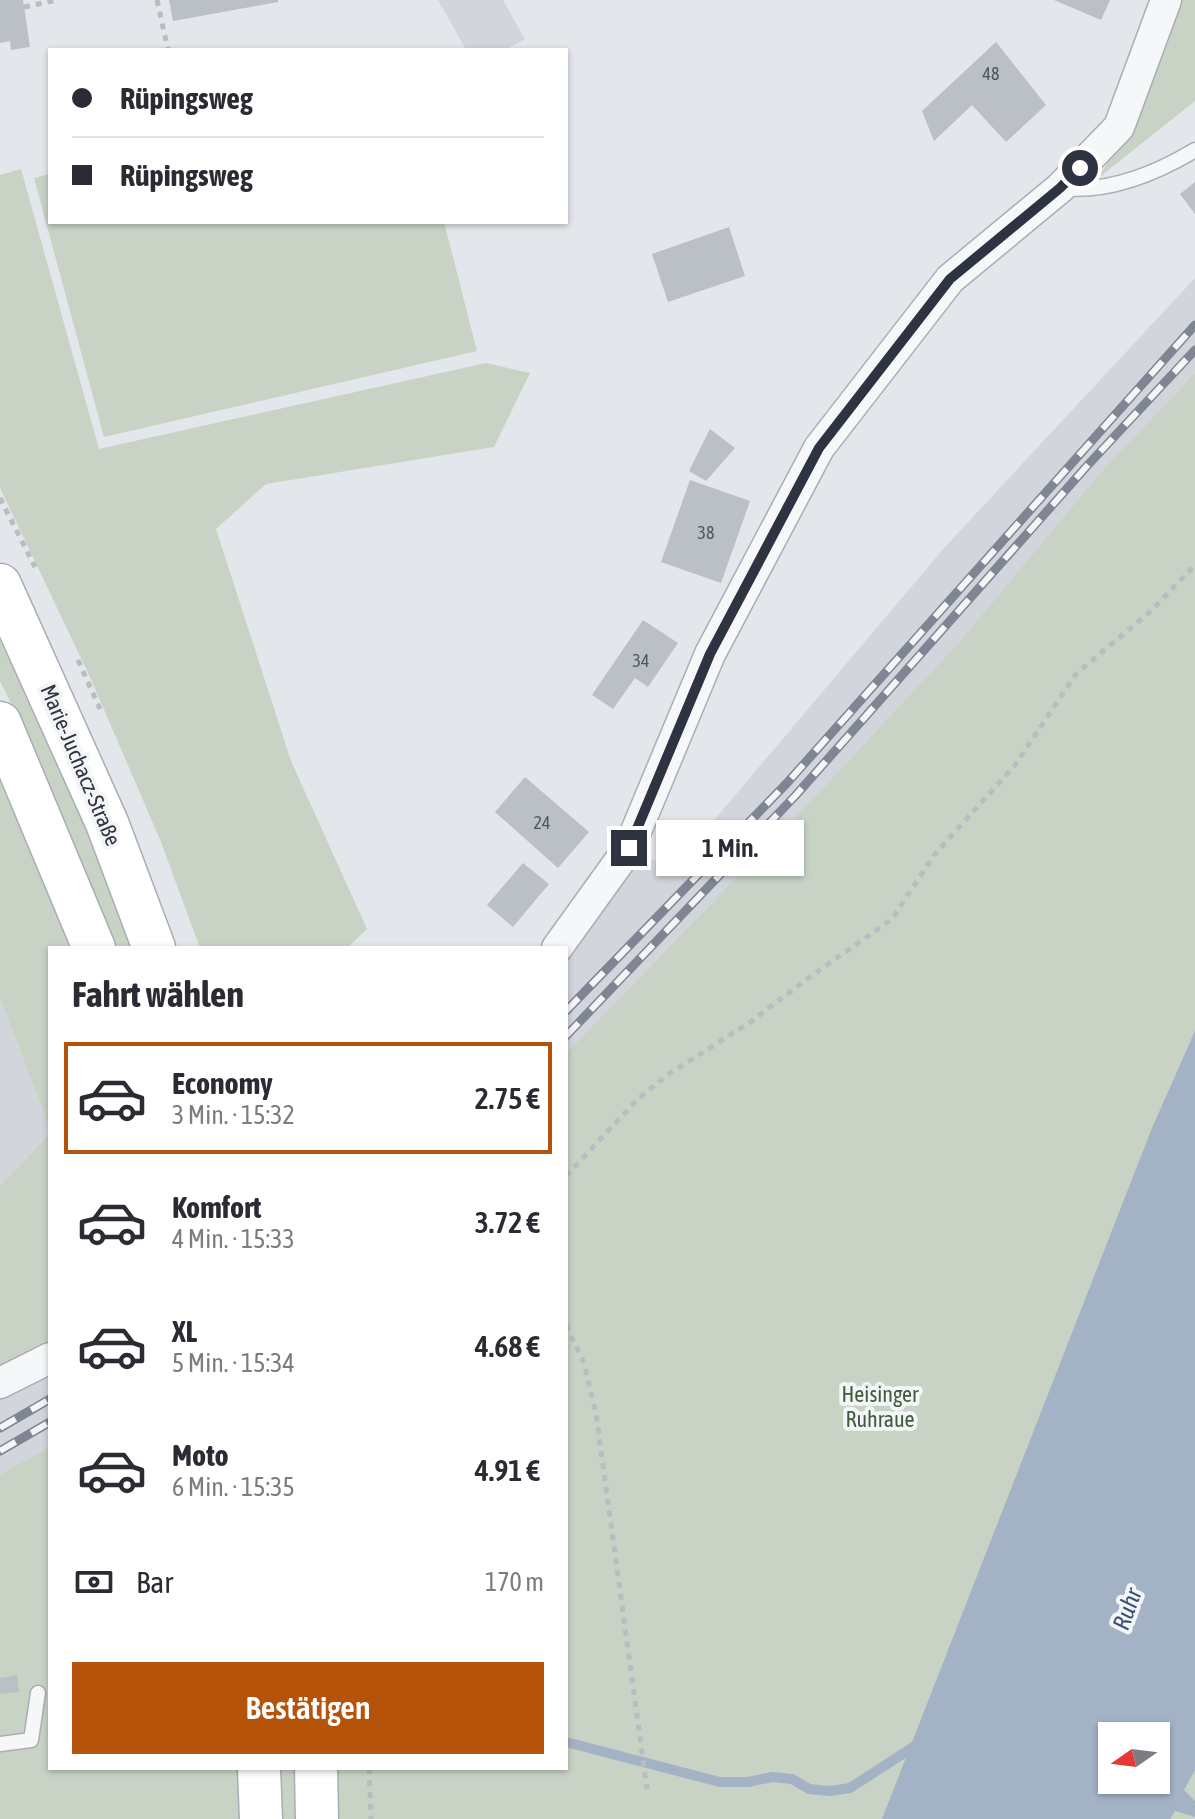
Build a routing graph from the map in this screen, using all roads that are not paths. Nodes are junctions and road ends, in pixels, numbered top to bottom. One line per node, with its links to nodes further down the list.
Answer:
1 (1166, 0): 3 (street)
2 (1195, 150): 3 (lane)
3 (1060, 188): 8 (street)
4 (0, 585): 7 (main road, Marie-Juchacz-Straße)
5 (0, 723): 6 (main road)
6 (93, 946)
7 (153, 946)
8 (558, 946)
9 (48, 1359): 10 (street)
10 (0, 1383)
11 (38, 1693): 12 (lane)
12 (0, 1744)
13 (259, 1770): 15 (main road)
14 (316, 1770): 16 (main road)
15 (261, 1819)
16 (317, 1819)

